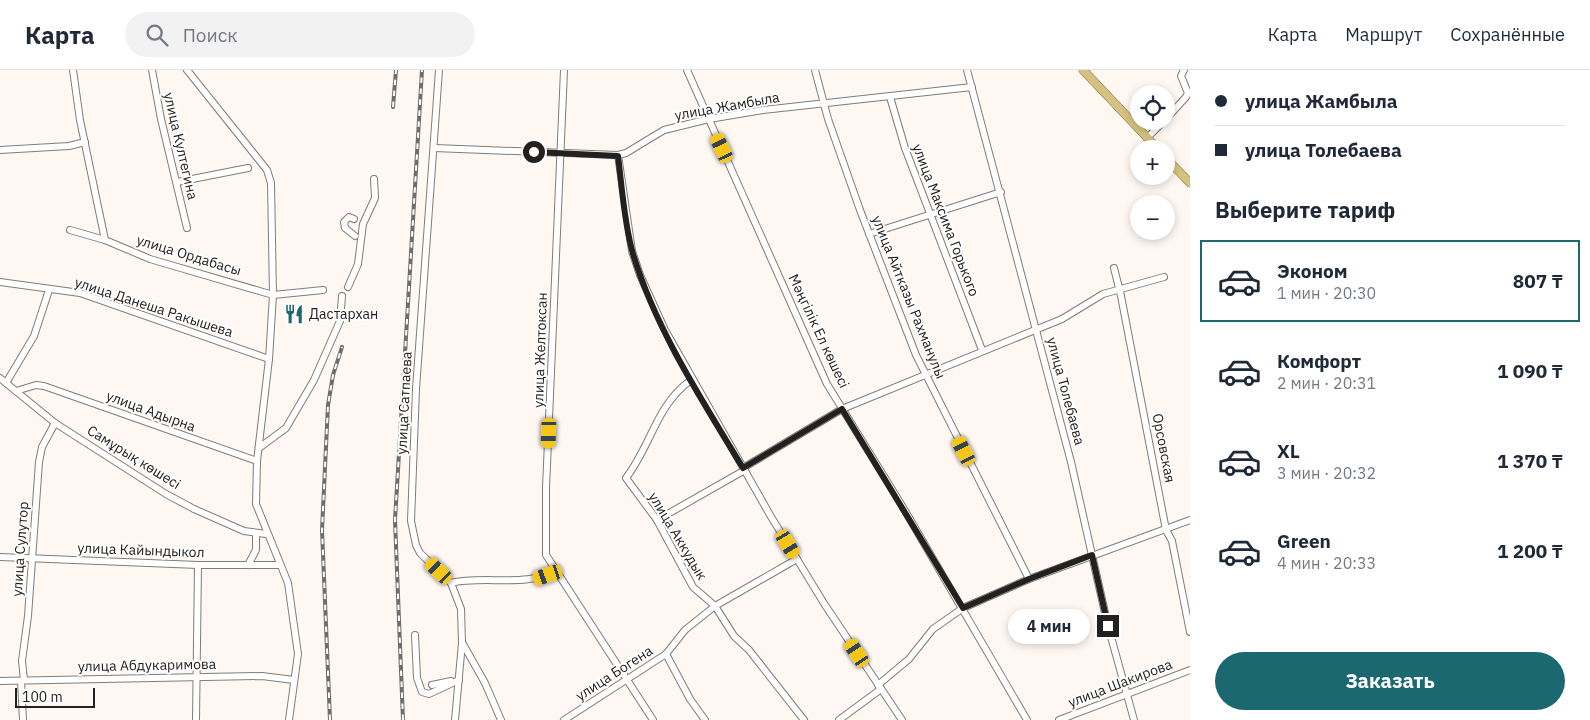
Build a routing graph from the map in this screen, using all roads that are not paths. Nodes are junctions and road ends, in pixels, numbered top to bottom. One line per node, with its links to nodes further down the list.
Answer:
1 (74, 70): 19 (street)
2 (152, 70): 27 (street, улица Култегина)
3 (187, 70): 44 (street)
4 (439, 70): 20 (street, улица Сатпаева)
5 (564, 70): 22 (street, улица Желтоксан)
6 (687, 70): 16 (street, Мәңгілік Ел көшесі)
7 (815, 70): 14 (street, улица Айтказы Рахманулы)
8 (967, 70): 11 (street, улица Толебаева)
9 (1084, 70): 18 (main road)
10 (1184, 70): 12 (street)
11 (972, 87): 13 (street, улица Жамбыла); 29 (street, улица Толебаева)
12 (1188, 96): 15 (street)
13 (890, 97): 14 (street, улица Жамбыла); 30 (street, улица Максима Горького)
14 (823, 104): 16 (street, улица Жамбыла); 34 (street, улица Айтказы Рахманулы)
15 (1175, 110)
16 (709, 119): 23 (street, улица Жамбыла); 54 (street, Мәңгілік Ел көшесі)
17 (1155, 130): 18 (street)
18 (1147, 138)
19 (85, 142): 21 (street); 36 (street)
20 (434, 148): 22 (street); 73 (street, улица Сатпаева)
21 (0, 150)
22 (560, 152): 23 (street); 71 (street, улица Желтоксан)
23 (618, 156): 51 (street)
24 (1175, 167): 28 (main road)
25 (248, 168): 27 (street)
26 (374, 179): 40 (street)
27 (177, 182): 32 (street, улица Култегина)
28 (1190, 182)
29 (1001, 192): 30 (street); 46 (street, улица Толебаева)
30 (930, 214): 34 (street); 47 (street, улица Максима Горького)
31 (354, 220): 35 (street)
32 (187, 228)
33 (70, 230): 36 (street, улица Ордабасы)
34 (869, 234): 49 (street, улица Айтказы Рахманулы)
35 (355, 236)
36 (105, 240): 44 (street, улица Ордабасы)
37 (1114, 268): 41 (street, Орсовская)
38 (1164, 277): 41 (street)
39 (0, 282): 42 (street, улица Данеша Ракышева)
40 (348, 287)
41 (1119, 288): 46 (street); 61 (street, Орсовская)
42 (49, 290): 48 (street, улица Данеша Ракышева); 52 (street)
43 (323, 290): 44 (street)
44 (273, 295): 48 (street)
45 (342, 296): 56 (street)
46 (1036, 329): 47 (street); 64 (street, улица Толебаева)
47 (982, 350): 49 (street)
48 (269, 359): 56 (street)
49 (925, 374): 54 (street); 72 (street, улица Айтказы Рахманулы)
50 (0, 378): 52 (street, Самұрық көшесі)
51 (692, 380): 58 (street); 59 (street, улица Аккудык)
52 (6, 382): 53 (street, Самұрық көшесі)
53 (16, 391): 55 (street, Самұрық көшесі); 57 (street, улица Адырна)
54 (842, 409): 58 (street); 75 (street, Мәңгілік Ел көшесі)
55 (55, 423): 62 (street, Самұрық көшесі); 66 (street, улица Сулутор)
56 (259, 448): 57 (street)
57 (257, 461): 63 (street)
58 (744, 469): 59 (street); 67 (street)
59 (657, 520): 74 (street, улица Аккудык)
60 (1190, 520): 61 (street)
61 (1166, 530): 64 (street); 76 (street, Орсовская)
62 (256, 534): 63 (street, Самұрық көшесі); 69 (street)
63 (266, 534): 70 (street)
64 (1092, 555): 72 (street); 90 (street, улица Толебаева)
65 (0, 557): 66 (street, улица Кайындыкол)
66 (32, 559): 68 (street, улица Кайындыкол); 83 (street, улица Сулутор)
67 (797, 559): 74 (street, улица Богена); 88 (street)
68 (198, 565): 69 (street, улица Кайындыкол); 81 (street)
69 (248, 565): 70 (street, улица Кайындыкол)
70 (280, 565): 84 (street)
71 (555, 570): 73 (street); 82 (street, улица Желтоксан)
72 (1029, 579): 75 (street)
73 (451, 583): 78 (street, улица Сатпаева)
74 (716, 606): 79 (street, улица Богена); 99 (street, улица Аккудык)
75 (963, 608): 88 (street); 102 (street, Мәңгілік Ел көшесі)
76 (1190, 632)
77 (415, 634): 87 (street)
78 (462, 643): 85 (street, улица Сатпаева); 95 (street)
79 (666, 654): 82 (street, улица Богена); 98 (street)
80 (1190, 670): 90 (street, улица Шакирова)
81 (196, 677): 83 (street, улица Абдукаримова); 84 (street, улица Абдукаримова); 92 (street)
82 (627, 679): 96 (street, улица Богена); 97 (street, улица Желтоксан)
83 (23, 680): 86 (street, улица Абдукаримова); 91 (street, улица Сулутор)
84 (294, 680): 93 (street)
85 (459, 680): 89 (street); 94 (street, улица Сатпаева)
86 (0, 681)
87 (419, 687): 89 (street); 89 (street)
88 (880, 687): 100 (street); 101 (street)
89 (434, 688)
90 (1126, 694): 103 (street, улица Шакирова); 104 (street, улица Толебаева)
91 (23, 720)
92 (196, 720)
93 (289, 720)
94 (455, 720)
95 (501, 720)
96 (564, 720)
97 (653, 720)
98 (705, 720)
99 (804, 720)
100 (839, 720)
101 (902, 720)
102 (1027, 720)
103 (1059, 720)
104 (1134, 720)

